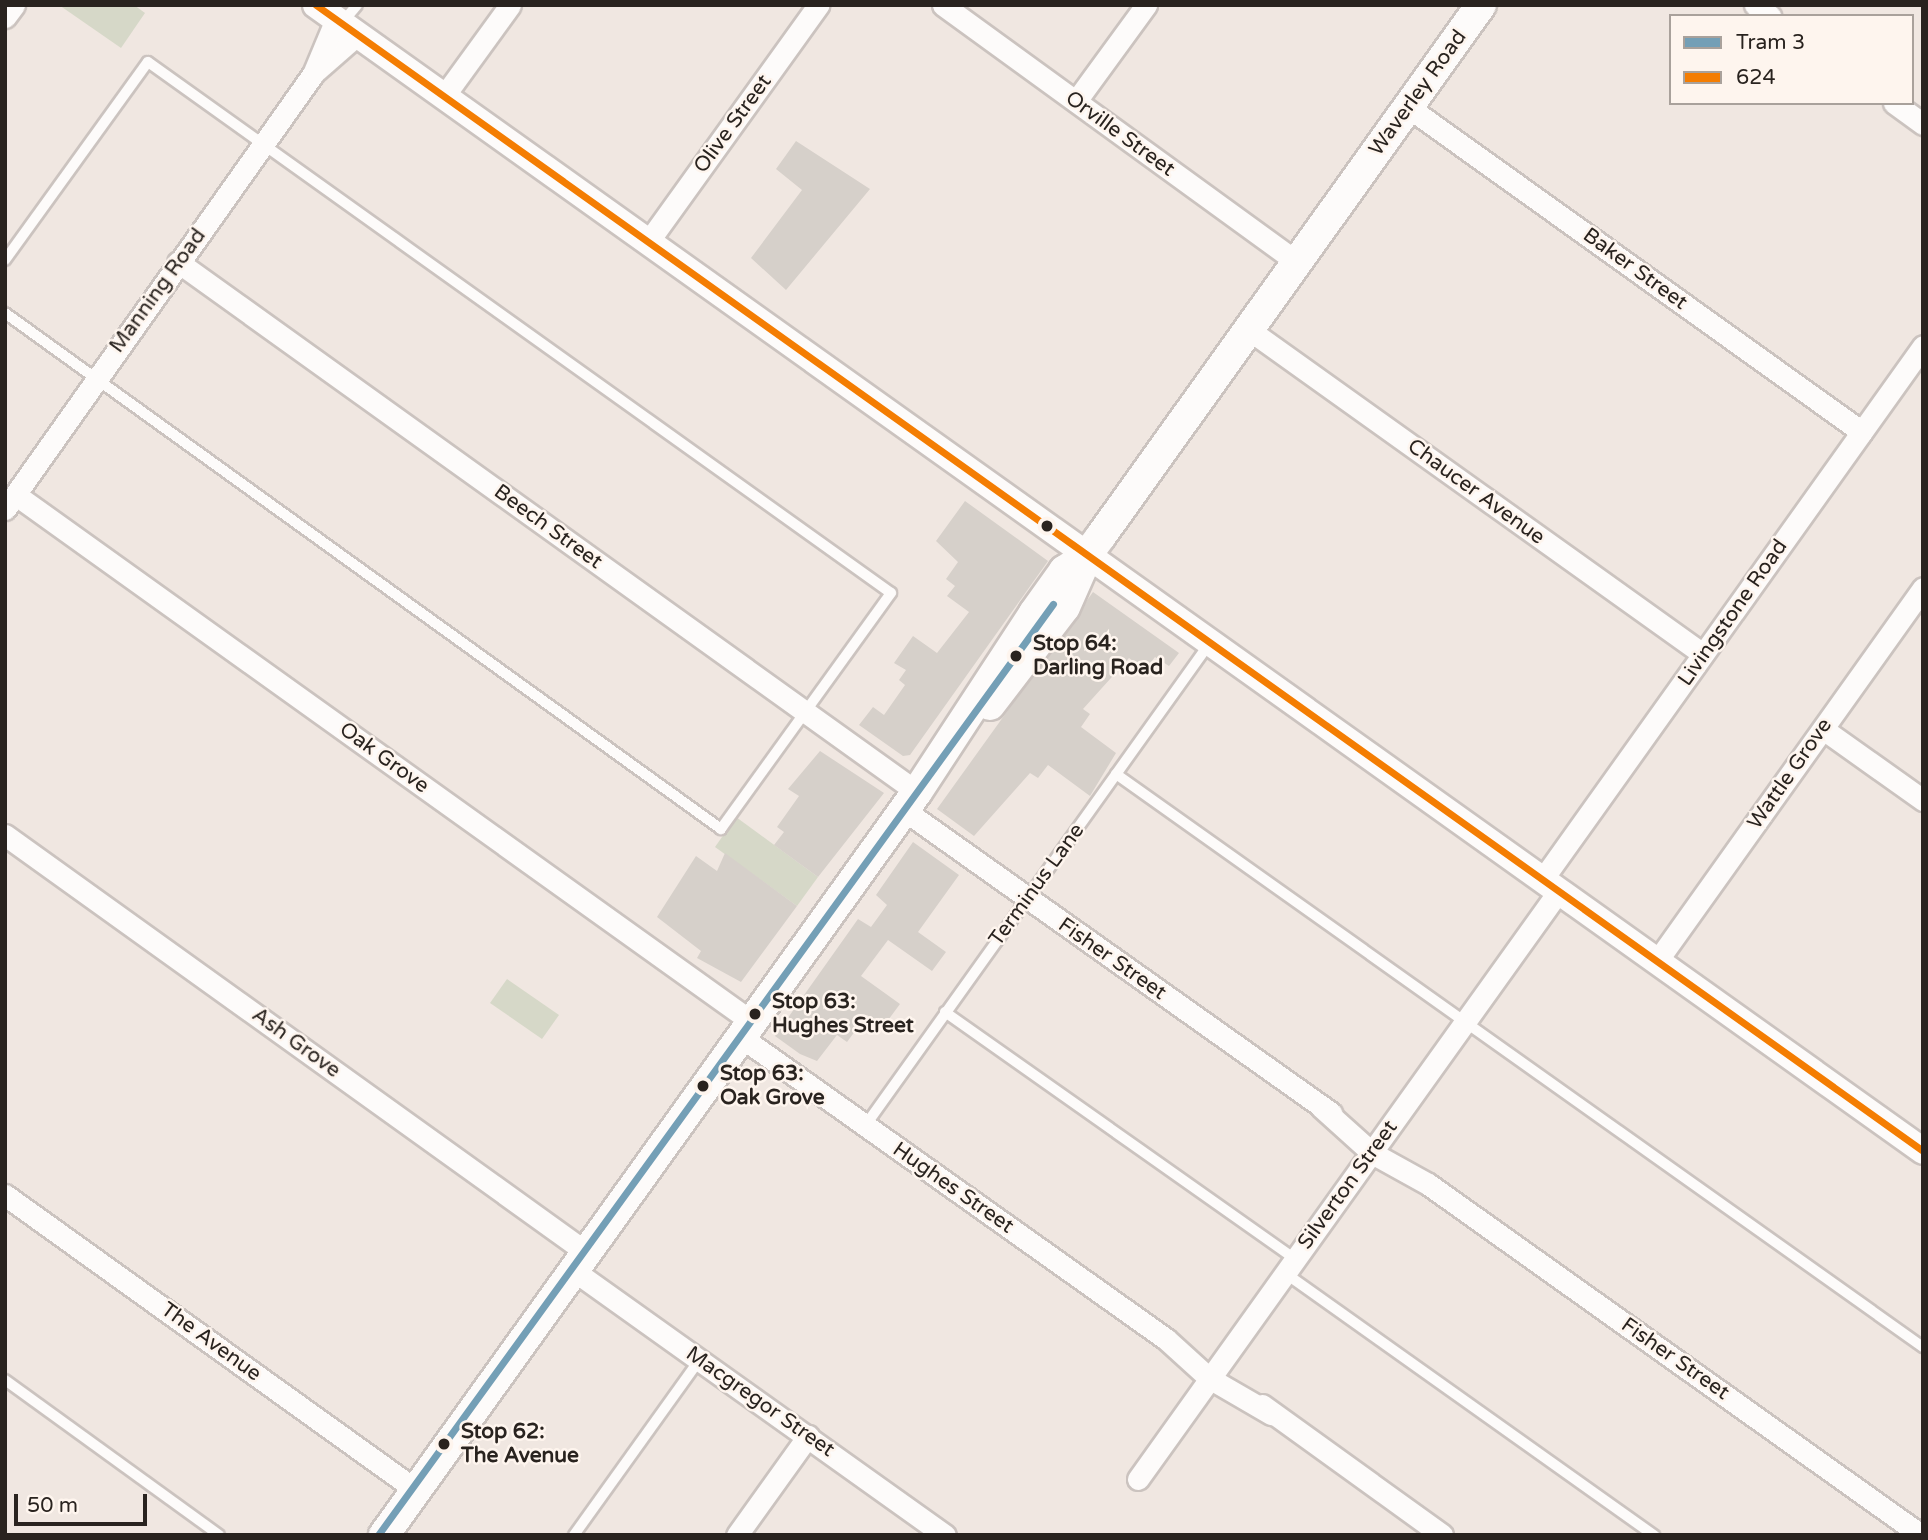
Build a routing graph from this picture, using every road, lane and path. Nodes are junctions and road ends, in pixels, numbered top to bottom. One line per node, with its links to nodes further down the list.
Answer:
1 (14, 5): 7 (street)
2 (510, 5): 9 (street)
3 (818, 5): 15 (street, Olive Street)
4 (943, 5): 10 (street, Orville Street)
5 (1146, 5): 10 (street)
6 (1481, 5): 12 (main road, Waverley Road)
7 (5, 17)
8 (342, 18): 9 (street); 14 (street, Manning Road)
9 (444, 96): 15 (street)
10 (1076, 101): 18 (street, Orville Street)
11 (1897, 105): 13 (street)
12 (1408, 107): 18 (main road, Waverley Road); 23 (street, Baker Street)
13 (1923, 124)
14 (262, 144): 16 (lane); 17 (street, Manning Road); 29 (lane)
15 (648, 243): 25 (street)
16 (5, 260)
17 (178, 262): 22 (street, Manning Road); 29 (street, Beech Street)
18 (1297, 262): 20 (main road, Waverley Road)
19 (5, 313): 22 (lane)
20 (1248, 329): 25 (main road, Waverley Road); 28 (street, Chaucer Avenue)
21 (1923, 346): 23 (street, Livingstone Road)
22 (95, 378): 24 (street, Manning Road); 29 (lane)
23 (1862, 432): 28 (street, Livingstone Road)
24 (11, 502): 40 (street, Oak Grove)
25 (1086, 556): 27 (street); 32 (main road, Waverley Road)
26 (1923, 588): 30 (street, Wattle Grove)
27 (1210, 643): 31 (lane, Terminus Lane); 35 (street)
28 (1703, 654): 35 (street, Livingstone Road)
29 (806, 712): 32 (street, Beech Street)
30 (1823, 729): 33 (street); 37 (street, Wattle Grove)
31 (1116, 774): 36 (lane, Terminus Lane); 39 (lane)
32 (916, 793): 36 (street, Fisher Street); 40 (main road, Waverley Road)
33 (1923, 800)
34 (5, 835): 45 (street, Ash Grove)
35 (1550, 886): 37 (street); 39 (street, Silverton Street)
36 (1028, 898): 38 (lane, Terminus Lane); 42 (street, Fisher Street)
37 (1657, 961): 43 (street)
38 (945, 1012): 41 (lane, Terminus Lane); 46 (lane)
39 (1465, 1023): 42 (street, Silverton Street); 47 (lane)
40 (746, 1029): 41 (street, Hughes Street); 45 (main road, Waverley Road)
41 (865, 1126): 49 (street, Hughes Street)
42 (1376, 1147): 46 (street, Silverton Street); 61 (street, Fisher Street)
43 (1923, 1151)
44 (5, 1195): 53 (street, The Avenue)
45 (580, 1261): 48 (street, Macgregor Street); 53 (main road, Waverley Road)
46 (1290, 1266): 49 (street, Silverton Street); 60 (lane)
47 (1923, 1347)
48 (700, 1359): 51 (street, Macgregor Street); 56 (lane)
49 (1213, 1373): 52 (street, Silverton Street); 59 (street, Hughes Street)
50 (5, 1380): 54 (lane)
51 (808, 1436): 57 (street); 58 (street, Macgregor Street)
52 (1138, 1479)
53 (416, 1490): 55 (main road, Waverley Road)
54 (219, 1535)
55 (384, 1535)
56 (574, 1535)
57 (737, 1535)
58 (945, 1535)
59 (1442, 1535)
60 (1654, 1535)
61 (1921, 1535)

